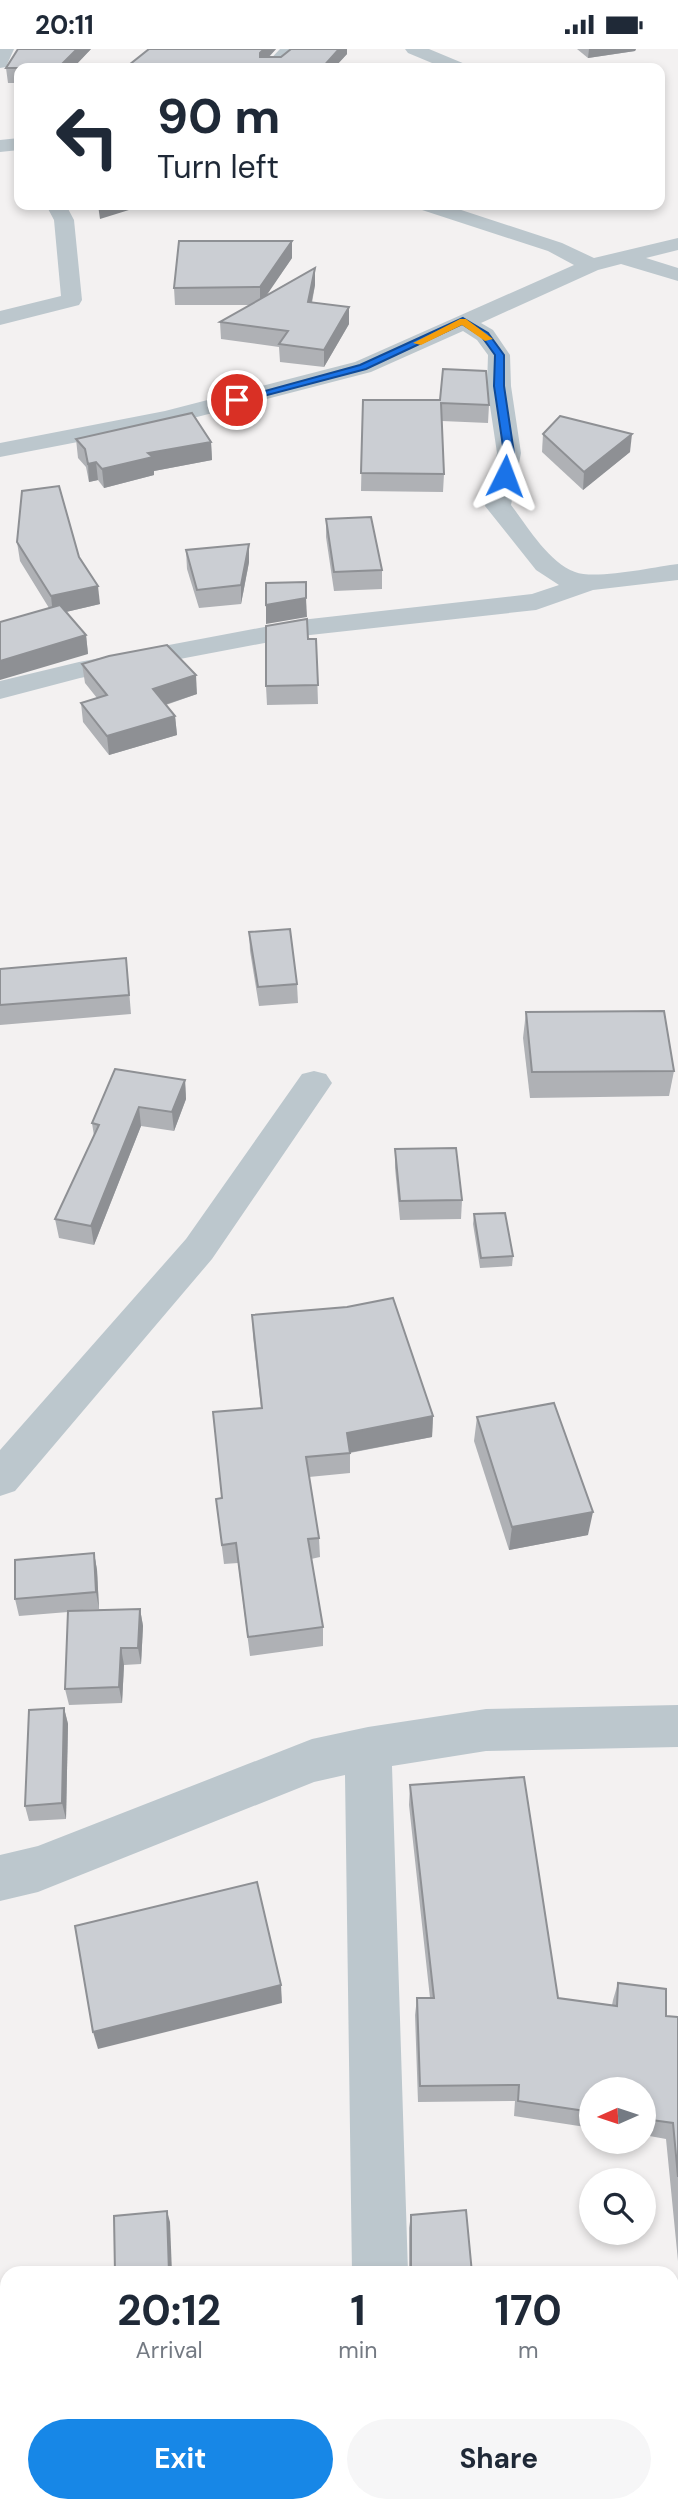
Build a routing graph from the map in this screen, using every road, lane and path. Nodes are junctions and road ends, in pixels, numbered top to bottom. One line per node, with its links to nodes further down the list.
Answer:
1 (5, 49): 4 (street)
2 (294, 49): 5 (street)
3 (414, 49): 6 (street)
4 (0, 63)
5 (275, 63)
6 (447, 63)
7 (58, 210): 13 (street)
8 (441, 210): 11 (street)
9 (678, 244): 10 (street)
10 (621, 257): 11 (street); 12 (street)
11 (591, 265): 14 (street)
12 (678, 275)
13 (0, 318)
14 (463, 321): 15 (street); 17 (street)
15 (0, 450)
16 (678, 572): 17 (street)
17 (589, 583): 18 (street)
18 (0, 690)
19 (314, 1083): 20 (street)
20 (0, 1479)
21 (678, 1726): 22 (street)
22 (368, 1748): 23 (street); 24 (street)
23 (0, 1878)
24 (380, 2266)

